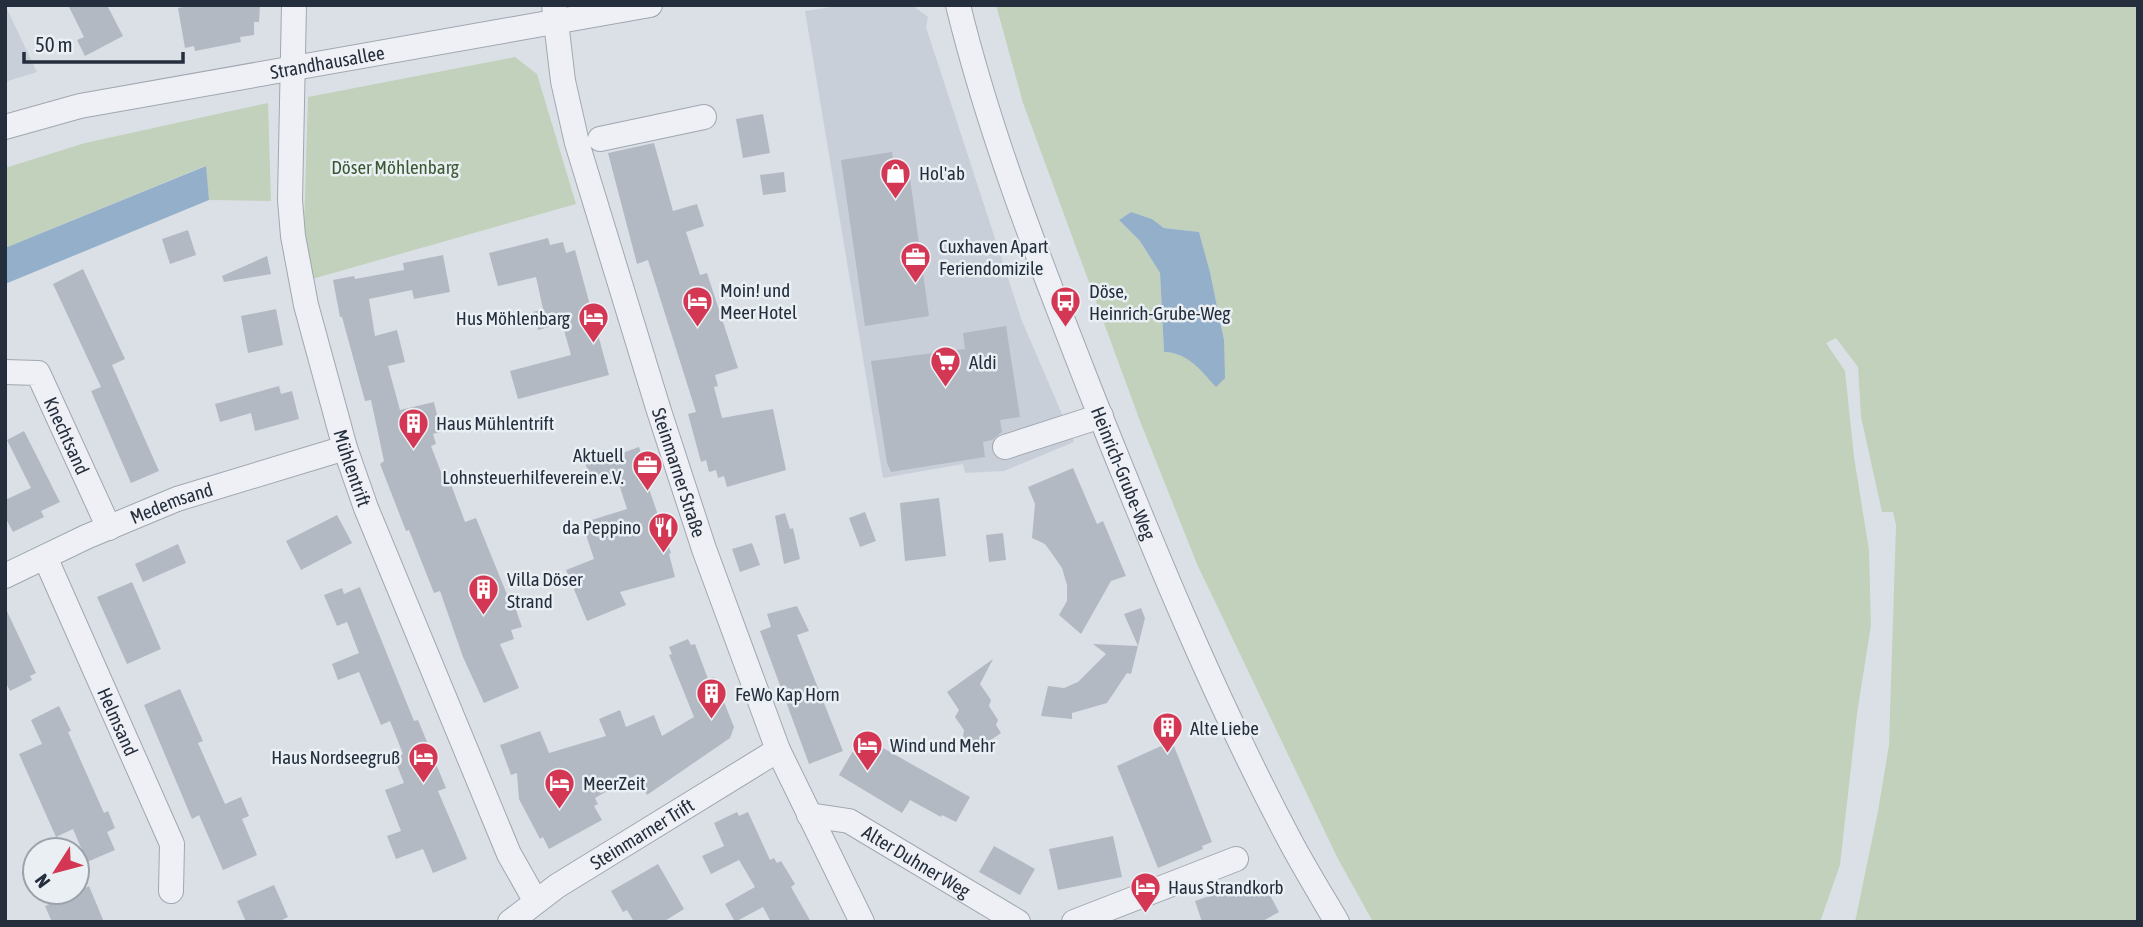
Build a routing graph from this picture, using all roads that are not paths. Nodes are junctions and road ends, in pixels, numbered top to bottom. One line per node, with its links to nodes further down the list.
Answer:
1 (294, 5): 5 (street, Mühlentrift)
2 (650, 5): 4 (street, Strandhausallee)
3 (958, 5): 10 (street, Heinrich-Grube-Weg)
4 (555, 14): 5 (street, Strandhausallee); 16 (street, Steinmarner Straße)
5 (293, 68): 7 (street, Strandhausallee); 12 (street, Mühlentrift)
6 (704, 117): 8 (street)
7 (5, 127)
8 (600, 139)
9 (5, 372): 13 (street, Knechtsand)
10 (1101, 416): 11 (street); 25 (street, Heinrich-Grube-Weg)
11 (1005, 447)
12 (345, 448): 13 (street, Medemsand); 20 (street, Mühlentrift)
13 (109, 528): 14 (street, Medemsand)
14 (45, 557): 15 (street, Medemsand); 19 (street, Helmsand)
15 (5, 576)
16 (778, 750): 17 (street, Steinmarner Straße); 20 (street, Steinmarner Trift)
17 (809, 815): 22 (street, Steinmarner Straße); 23 (street, Alter Duhner Weg)
18 (1236, 859): 24 (street)
19 (171, 891)
20 (536, 900): 21 (street, Steinmarner Trift)
21 (510, 922)
22 (862, 922)
23 (1018, 922)
24 (1074, 922)
25 (1337, 922)

